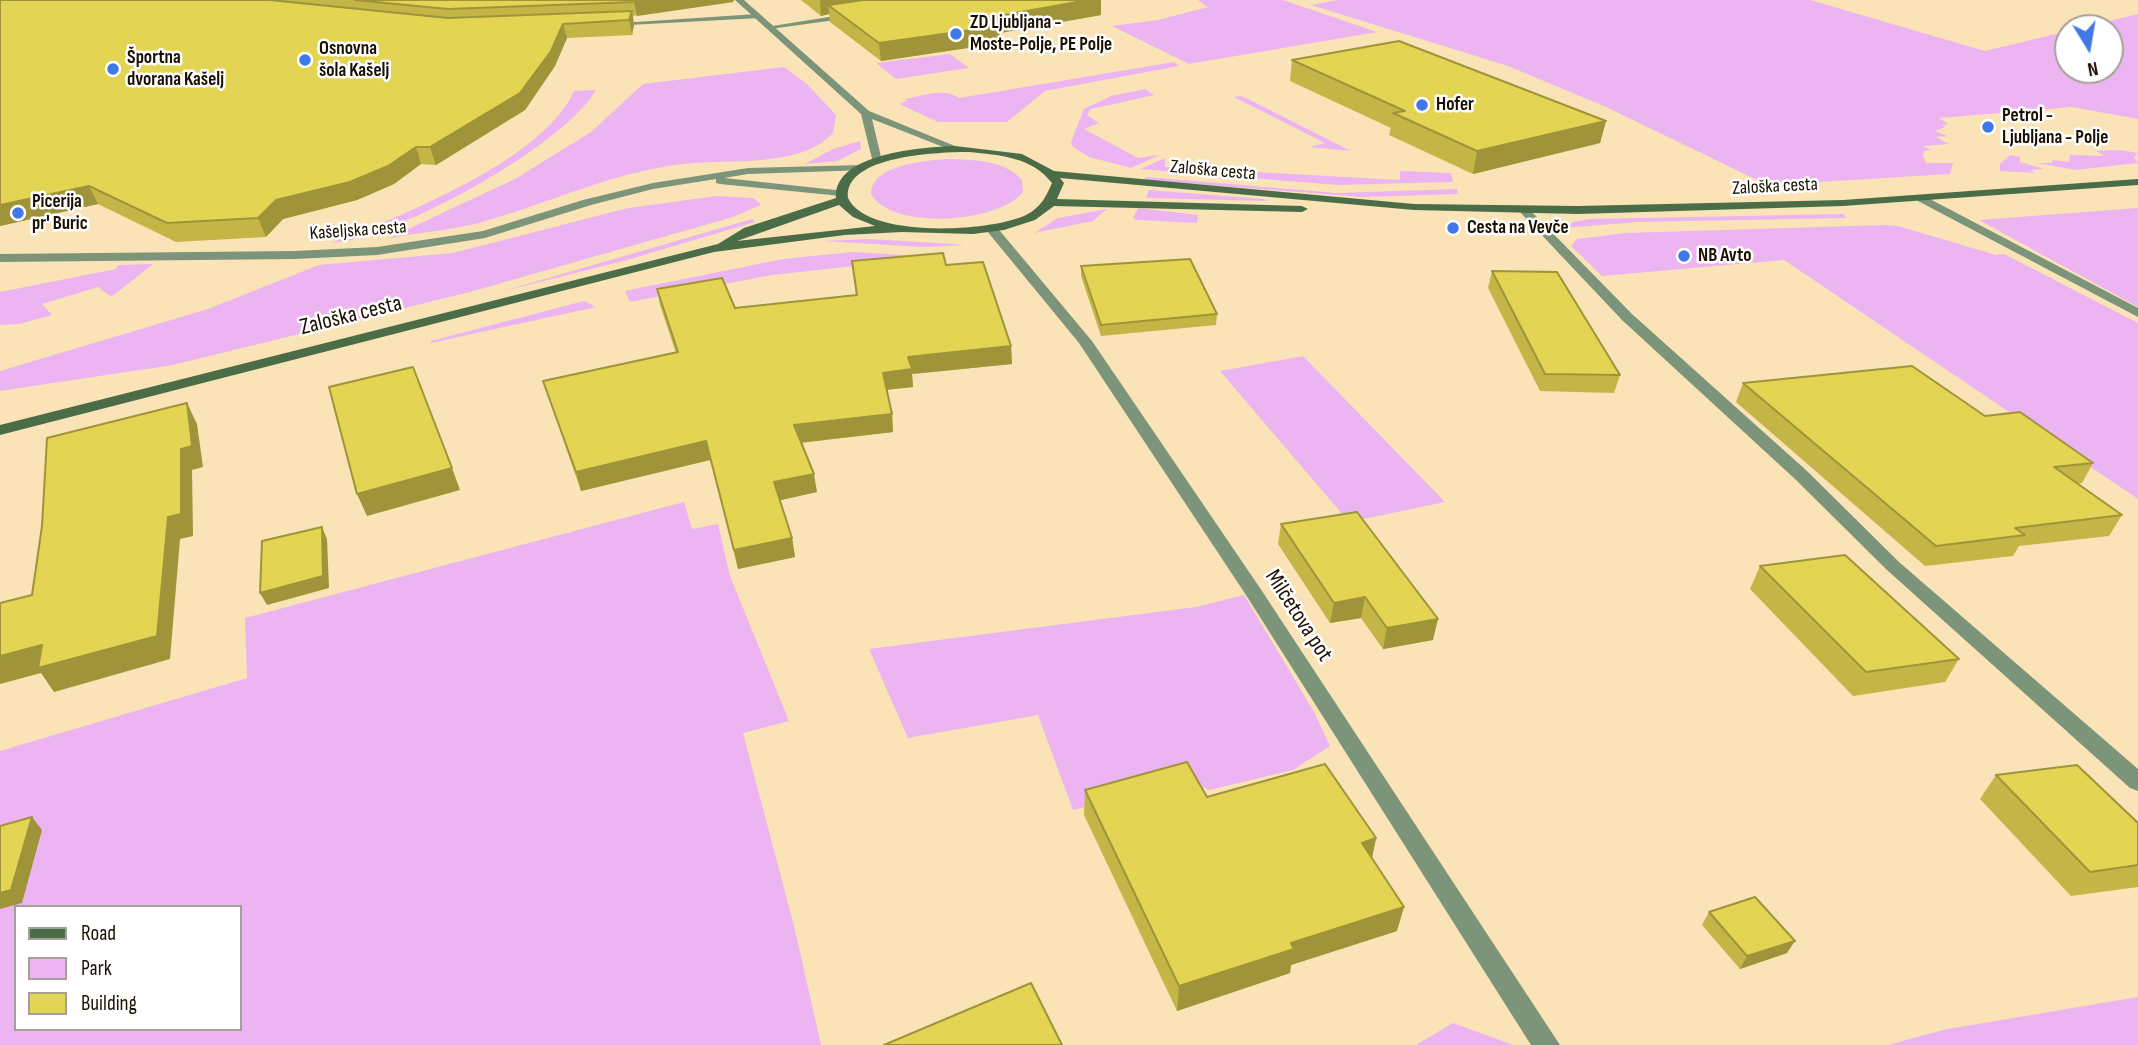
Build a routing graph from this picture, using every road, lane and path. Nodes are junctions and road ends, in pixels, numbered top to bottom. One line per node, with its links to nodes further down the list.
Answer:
1 (739, 0): 3 (street)
2 (864, 14): 5 (street)
3 (757, 16): 4 (street); 5 (street)
4 (599, 24)
5 (770, 27): 6 (street)
6 (866, 113): 7 (street); 8 (street)
7 (955, 149): 8 (main road); 10 (main road)
8 (877, 161): 9 (main road)
9 (862, 168): 11 (street, Kašeljska cesta); 13 (main road)
10 (1052, 174): 15 (main road); 16 (main road, Zaloška cesta)
11 (710, 179): 13 (street, Kašeljska cesta); 21 (street, Kašeljska cesta)
12 (2138, 182): 14 (main road, Zaloška cesta)
13 (841, 196): 19 (main road); 20 (main road, Zaloška cesta)
14 (1922, 199): 17 (main road, Zaloška cesta); 22 (street)
15 (1052, 202): 16 (main road, Zaloška cesta); 18 (main road)
16 (1413, 207): 17 (main road, Zaloška cesta)
17 (1524, 210): 24 (street)
18 (991, 228): 19 (main road); 25 (street, Milčetova pot)
19 (899, 229): 20 (main road, Zaloška cesta)
20 (714, 248): 23 (main road, Zaloška cesta)
21 (0, 258)
22 (2138, 313)
23 (0, 430)
24 (2138, 782)
25 (1546, 1045)

